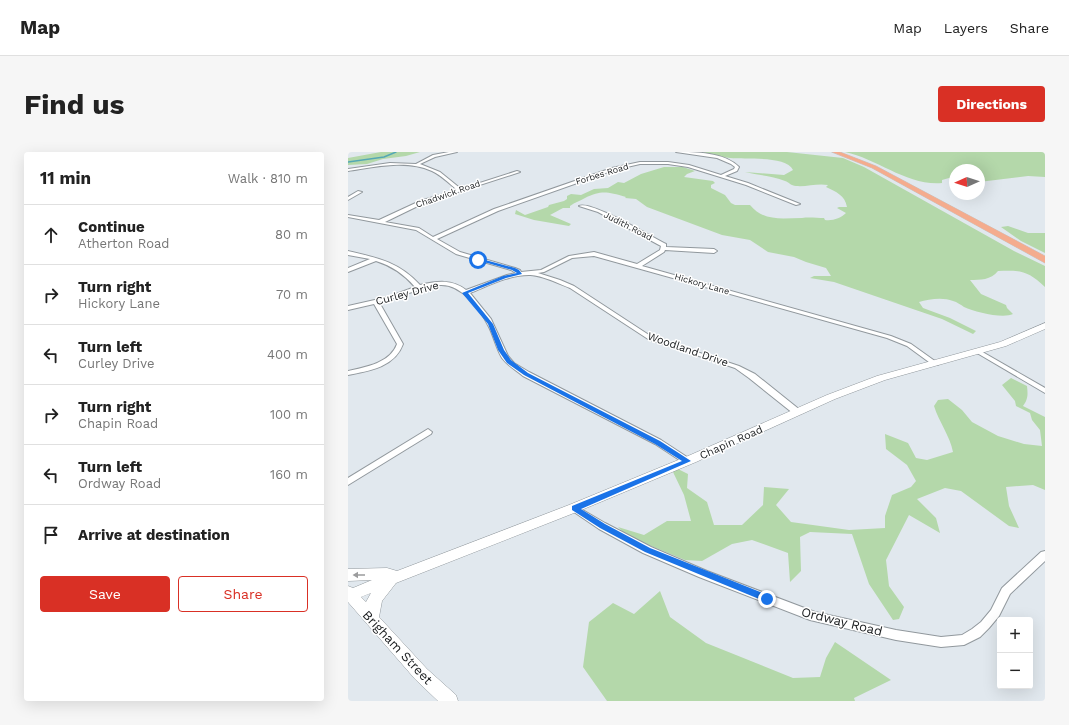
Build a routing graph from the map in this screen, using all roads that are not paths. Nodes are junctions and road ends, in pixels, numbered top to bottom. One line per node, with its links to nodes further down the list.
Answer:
1 (455, 152): 4 (street)
2 (678, 152): 7 (street)
3 (836, 152): 20 (main road)
4 (416, 165): 5 (street); 8 (street)
5 (348, 170)
6 (518, 172): 8 (street, Chadwick Road)
7 (722, 176): 11 (street, Forbes Road); 15 (street, Forbes Road)
8 (459, 189): 14 (street, Chadwick Road)
9 (360, 192): 10 (street)
10 (348, 199)
11 (798, 204)
12 (581, 206): 16 (street, Judith Road)
13 (348, 216): 14 (street)
14 (380, 222): 15 (street)
15 (434, 238): 24 (street)
16 (664, 248): 17 (street); 21 (street, Judith Road)
17 (714, 251)
18 (348, 253): 19 (street)
19 (375, 259): 22 (street); 25 (street)
20 (1045, 260)
21 (638, 266): 23 (street, Hickory Lane); 31 (street, Hickory Lane)
22 (348, 270)
23 (531, 273): 24 (street, Hickory Lane); 34 (street, Woodland Drive)
24 (519, 274): 26 (street, Hickory Lane)
25 (420, 288): 26 (street, Curley Drive); 27 (street, Curley Drive)
26 (465, 293): 36 (street, Curley Drive)
27 (375, 301): 28 (street, Curley Drive); 32 (street)
28 (348, 308)
29 (1045, 326): 30 (street, Chapin Road)
30 (979, 352): 31 (street, Chapin Road); 33 (street)
31 (935, 364): 34 (street, Chapin Road)
32 (348, 373)
33 (1045, 391)
34 (797, 412): 36 (street, Chapin Road)
35 (428, 432): 37 (street)
36 (687, 461): 38 (street, Chapin Road)
37 (348, 482)
38 (574, 508): 39 (street, Ordway Road); 41 (street, Chapin Road)
39 (1045, 555)
40 (348, 575): 41 (street, one-way to 40)
41 (397, 576): 42 (street, Chapin Road); 43 (street, Chapin Road)
42 (349, 594): 43 (street, Brigham Street)
43 (372, 620): 44 (street, Brigham Street)
44 (450, 701)

